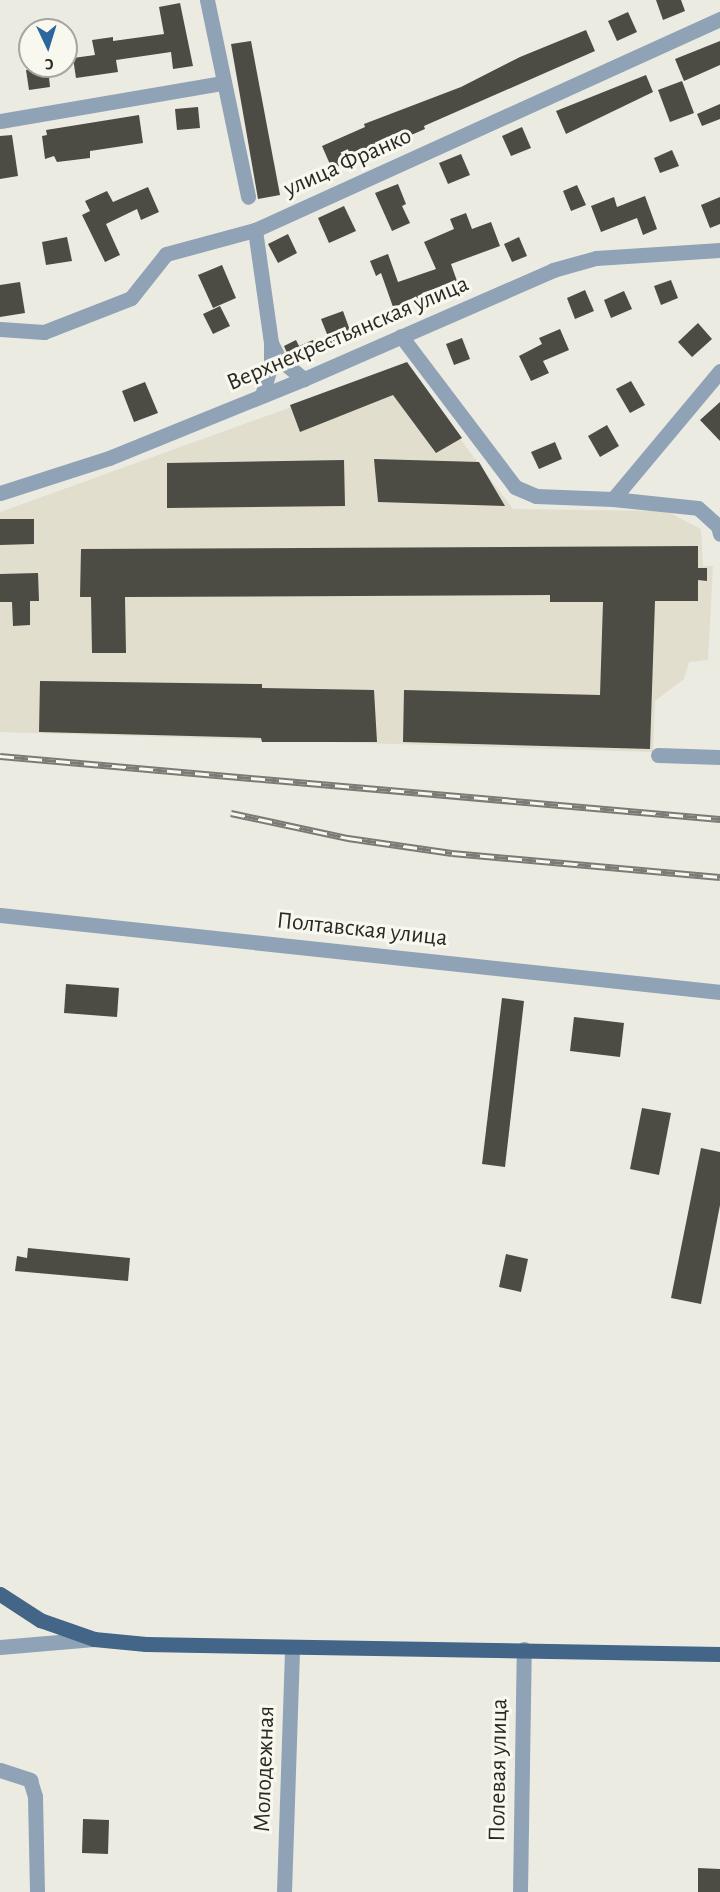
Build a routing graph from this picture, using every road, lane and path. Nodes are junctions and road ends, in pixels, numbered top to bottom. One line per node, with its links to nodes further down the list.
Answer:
1 (207, 0): 3 (street)
2 (720, 19): 6 (street, улица Франко)
3 (223, 83): 4 (street); 5 (street)
4 (0, 121)
5 (248, 197)
6 (255, 230): 8 (street, улица Франко); 10 (street)
7 (720, 250): 9 (street, Верхнекрестьянская улица)
8 (0, 329)
9 (401, 336): 12 (street, Верхнекрестьянская улица); 15 (street)
10 (271, 343): 12 (street); 13 (street)
11 (720, 371): 15 (street)
12 (304, 379): 13 (street, Верхнекрестьянская улица)
13 (262, 395): 14 (street, Верхнекрестьянская улица)
14 (0, 493)
15 (613, 499): 16 (street)
16 (719, 529)
17 (658, 755): 18 (street)
18 (720, 757)
19 (0, 915): 20 (street, Полтавская улица)
20 (720, 992)
21 (0, 1594): 22 (main road)
22 (94, 1639): 23 (street); 24 (main road)
23 (0, 1647)
24 (292, 1648): 25 (main road); 29 (street, Молодежная)
25 (524, 1649): 26 (main road); 30 (street, Полевая улица)
26 (720, 1654)
27 (0, 1770): 28 (street)
28 (37, 1892)
29 (284, 1892)
30 (520, 1892)

